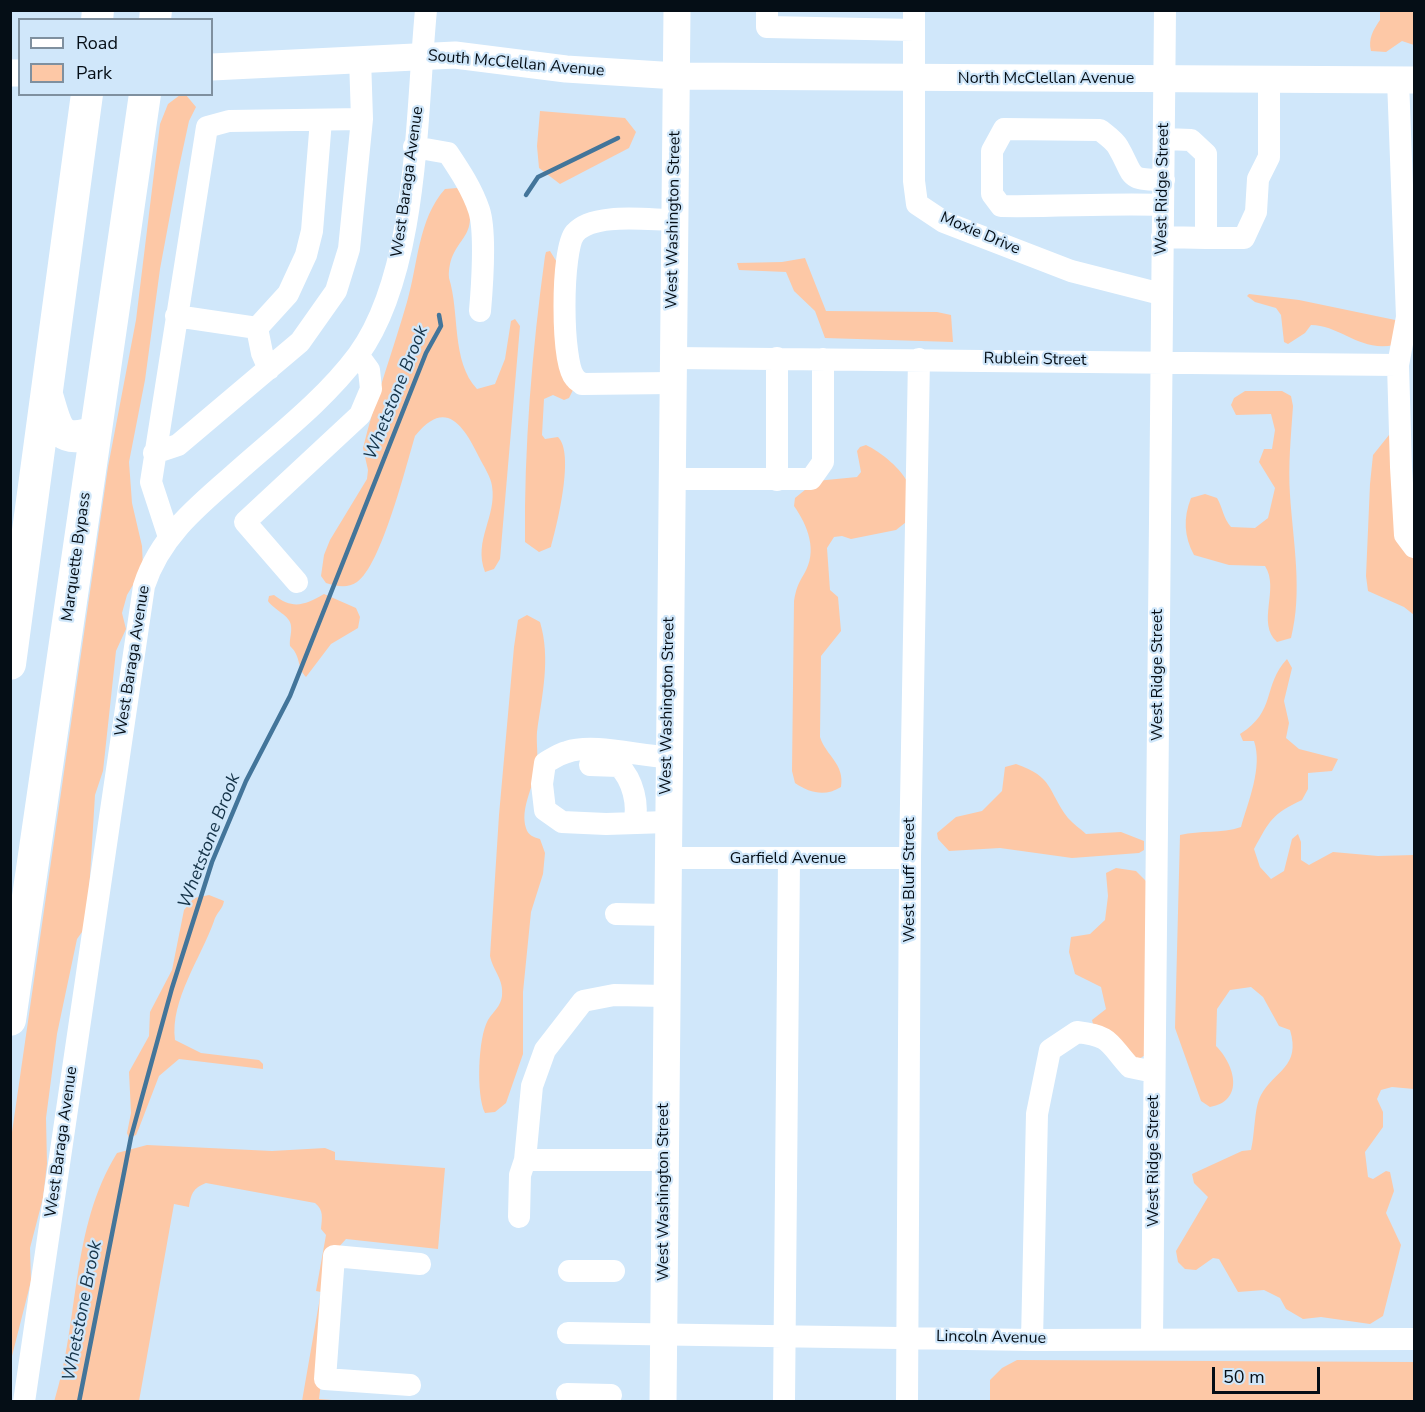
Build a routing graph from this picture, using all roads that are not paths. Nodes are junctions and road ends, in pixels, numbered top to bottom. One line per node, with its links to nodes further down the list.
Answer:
1 (426, 10): 7 (street, West Baraga Avenue)
2 (677, 10): 10 (main road, West Washington Street)
3 (767, 10): 5 (street)
4 (1165, 10): 12 (street, West Ridge Street)
5 (881, 20): 6 (street)
6 (914, 20): 11 (street, Moxie Drive)
7 (422, 56): 8 (main road, South McClellan Avenue); 10 (main road, South McClellan Avenue); 20 (street, West Baraga Avenue)
8 (360, 58): 9 (main road, South McClellan Avenue); 17 (street)
9 (213, 67)
10 (677, 76): 11 (main road, North McClellan Avenue); 23 (main road, West Washington Street)
11 (914, 79): 12 (main road, North McClellan Avenue); 26 (street, Moxie Drive)
12 (1165, 79): 13 (main road, North McClellan Avenue); 19 (street, West Ridge Street)
13 (1269, 79): 14 (main road, North McClellan Avenue); 25 (street)
14 (1406, 80): 35 (street)
15 (87, 96): 38 (highway)
16 (145, 96): 39 (highway, Marquette Bypass)
17 (362, 119): 18 (street); 36 (street)
18 (321, 120): 28 (street); 29 (street)
19 (1164, 139): 21 (street, West Ridge Street); 25 (street)
20 (414, 147): 27 (street); 30 (street, West Baraga Avenue)
21 (1164, 180): 22 (street, West Ridge Street); 22 (street)
22 (1163, 205): 24 (street, West Ridge Street)
23 (674, 220): 37 (main road, West Washington Street); 37 (street, Rublein Street)
24 (1162, 237): 25 (street); 26 (street, West Ridge Street)
25 (1206, 237)
26 (1161, 294): 34 (street, West Ridge Street)
27 (480, 311)
28 (176, 316): 29 (street); 40 (street)
29 (257, 328): 36 (street)
30 (358, 355): 43 (street, West Baraga Avenue); 45 (street)
31 (777, 358): 32 (street, Rublein Street); 37 (street, Rublein Street); 42 (street)
32 (822, 359): 33 (street, Rublein Street); 42 (street)
33 (919, 359): 34 (street, Rublein Street); 52 (street, West Bluff Street)
34 (1160, 362): 35 (street, Rublein Street); 58 (street, West Ridge Street)
35 (1398, 365): 44 (street)
36 (269, 369): 40 (street)
37 (672, 371): 41 (main road, West Washington Street)
38 (47, 394): 39 (highway); 46 (highway)
39 (96, 432): 57 (highway, Marquette Bypass)
40 (154, 453): 43 (street)
41 (671, 479): 42 (street); 48 (main road, West Washington Street)
42 (777, 480)
43 (169, 537): 76 (street, West Baraga Avenue)
44 (1414, 547)
45 (297, 582)
46 (10, 664)
47 (560, 755): 48 (street); 50 (street); 50 (street)
48 (668, 757): 49 (main road, West Washington Street)
49 (667, 822): 50 (street); 51 (main road, West Washington Street)
50 (634, 823)
51 (667, 858): 53 (street, Garfield Avenue); 55 (main road, West Washington Street)
52 (910, 858): 53 (street, Garfield Avenue); 68 (street, West Bluff Street)
53 (789, 860): 67 (street)
54 (616, 914): 55 (street)
55 (666, 915): 56 (main road, West Washington Street)
56 (666, 996): 59 (street); 60 (main road, West Washington Street)
57 (10, 1020)
58 (1154, 1072): 69 (street, West Ridge Street); 70 (street)
59 (525, 1160): 60 (street); 61 (street)
60 (664, 1160): 66 (main road, West Washington Street)
61 (519, 1217)
62 (420, 1264): 73 (street)
63 (569, 1271): 64 (street)
64 (614, 1271)
65 (568, 1333): 66 (street, Lincoln Avenue)
66 (664, 1334): 67 (street, Lincoln Avenue); 77 (main road, West Washington Street)
67 (785, 1335): 68 (street, Lincoln Avenue); 78 (street)
68 (908, 1337): 70 (street, Lincoln Avenue); 79 (street, West Bluff Street)
69 (1152, 1339): 70 (street, Lincoln Avenue); 71 (street, Lincoln Avenue)
70 (1032, 1340)
71 (1414, 1340)
72 (410, 1385): 73 (street)
73 (372, 1392)
74 (567, 1394): 75 (street)
75 (611, 1395)
76 (24, 1401)
77 (663, 1401)
78 (784, 1401)
79 (907, 1401)

